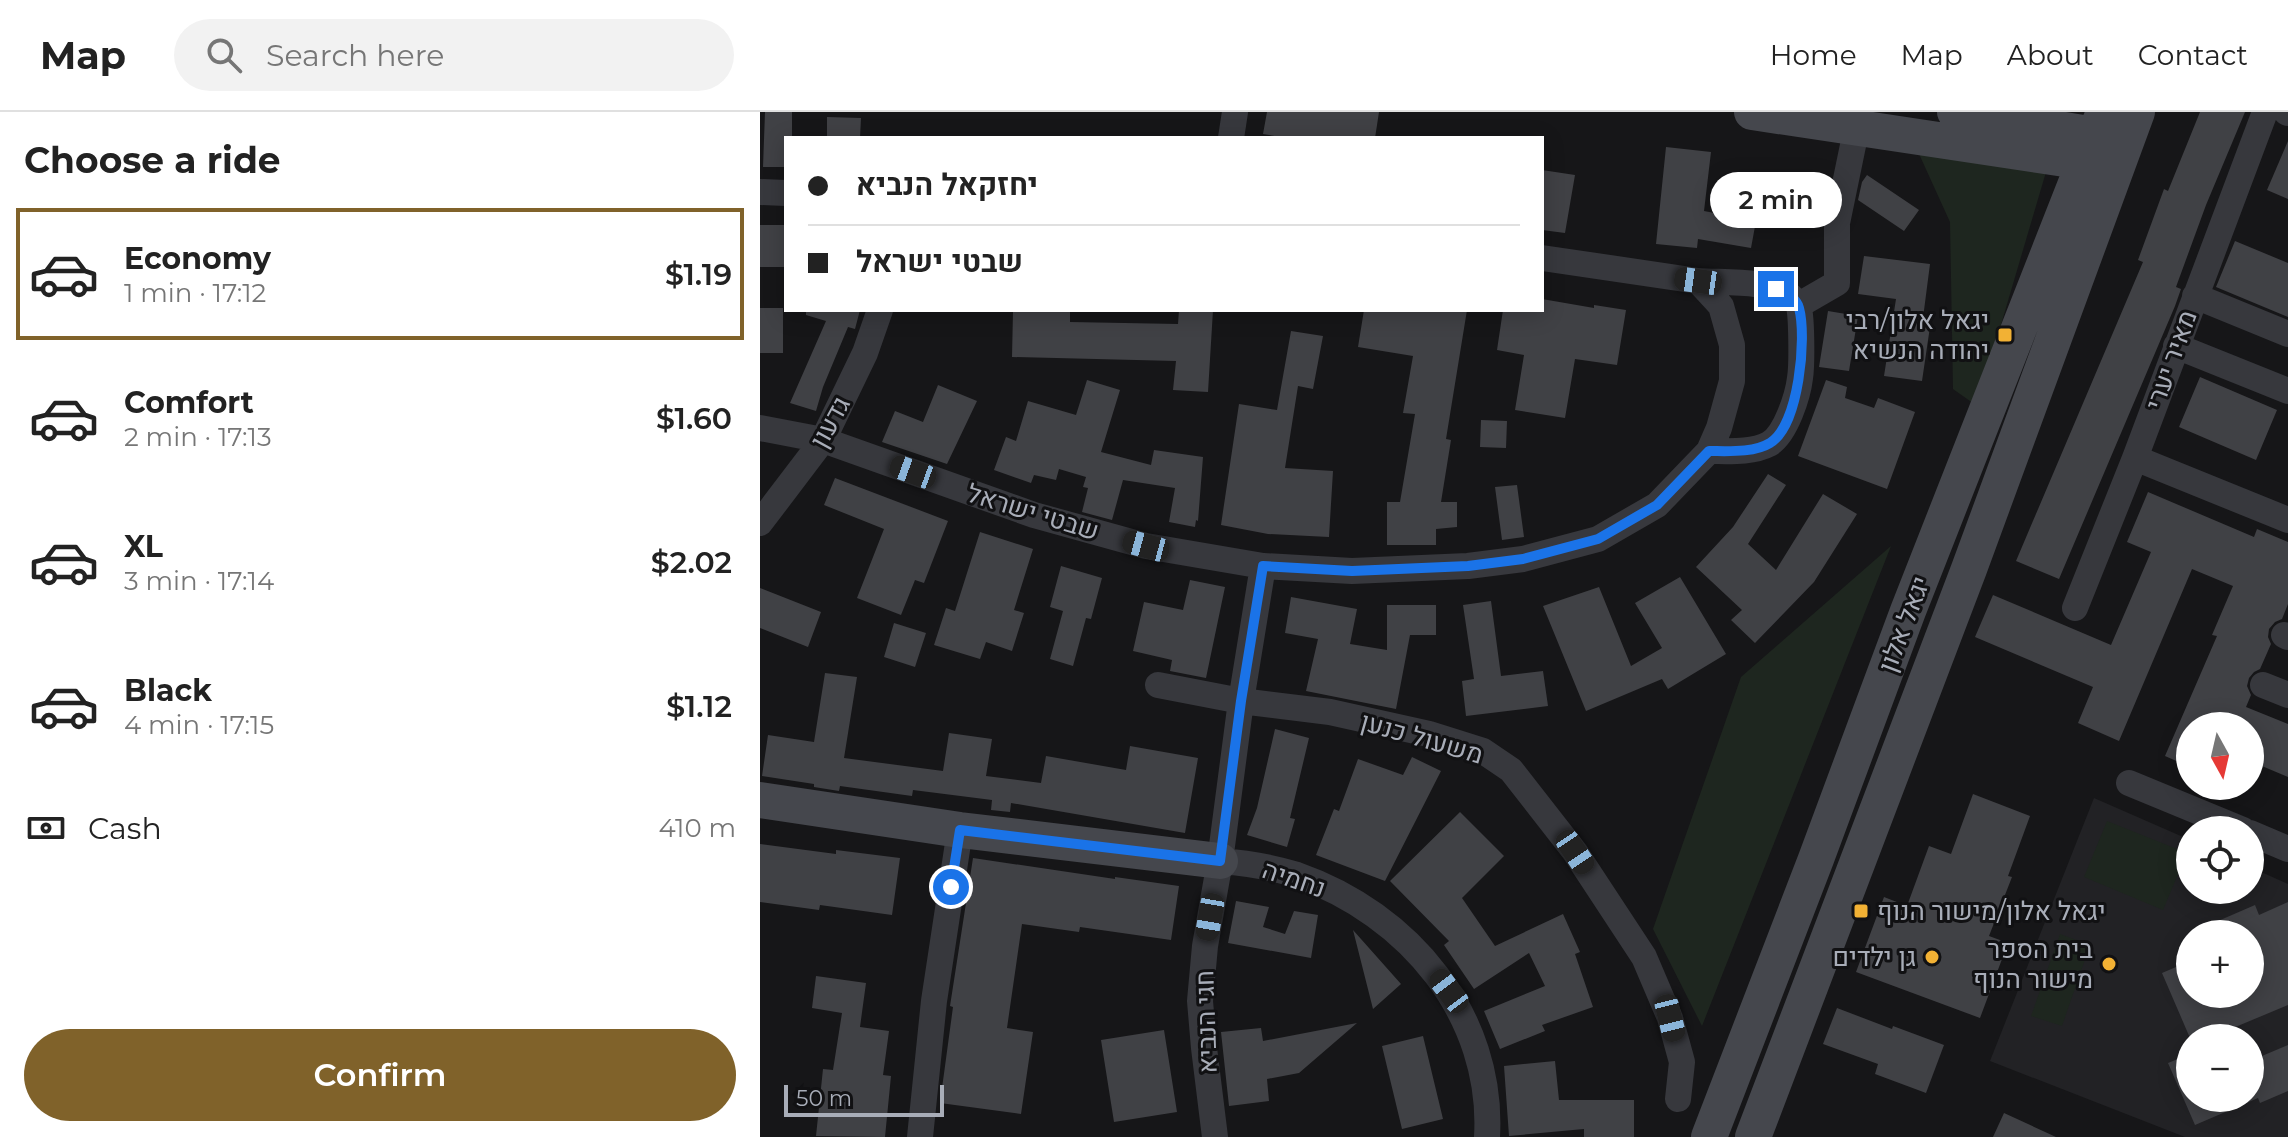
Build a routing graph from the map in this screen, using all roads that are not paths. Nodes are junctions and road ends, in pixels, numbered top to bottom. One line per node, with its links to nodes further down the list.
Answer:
1 (1235, 112): 8 (street)
2 (1752, 112): 7 (main road)
3 (1955, 112): 6 (main road)
4 (2137, 112): 10 (main road, יגאל אלון)
5 (2265, 112): 15 (street, מאיר יערי)
6 (2015, 116): 9 (main road)
7 (1857, 126): 9 (main road); 16 (street)
8 (1231, 136)
9 (2094, 136): 10 (main road); 44 (main road, יגאל אלון)
10 (2120, 160): 45 (main road, יגאל אלון)
11 (760, 192): 12 (street)
12 (784, 193)
13 (1544, 258): 14 (street)
14 (1698, 281): 16 (street); 23 (street, שבטי ישראל)
15 (2195, 296): 18 (street); 19 (street, מאיר יערי)
16 (1799, 305): 23 (street)
17 (879, 312): 22 (street, גדעון)
18 (2288, 334)
19 (2176, 346): 20 (street); 24 (street, מאיר יערי)
20 (2288, 391)
21 (760, 428): 22 (street, שבטי ישראל)
22 (823, 440): 26 (street, גדעון); 27 (street, שבטי ישראל)
23 (1709, 451): 27 (street, שבטי ישראל)
24 (2135, 458): 25 (street); 28 (street, מאיר יערי)
25 (2288, 520)
26 (760, 523)
27 (1263, 566): 32 (street, חגי הנביא)
28 (2075, 608)
29 (1158, 685): 32 (street, משעול כנען)
30 (2263, 685): 31 (street)
31 (2288, 695)
32 (1241, 701): 39 (street, חגי הנביא); 40 (street, משעול כנען)
33 (2129, 783): 35 (street)
34 (760, 800): 36 (main road, נחמיה)
35 (2209, 816)
36 (960, 830): 39 (main road, נחמיה); 41 (street)
37 (2264, 839): 38 (street)
38 (2288, 849)
39 (1220, 861): 42 (street, חגי הנביא); 43 (street, נחמיה)
40 (1678, 1099)
41 (920, 1137)
42 (1215, 1137)
43 (1487, 1137)
44 (1709, 1137)
45 (1753, 1137)

